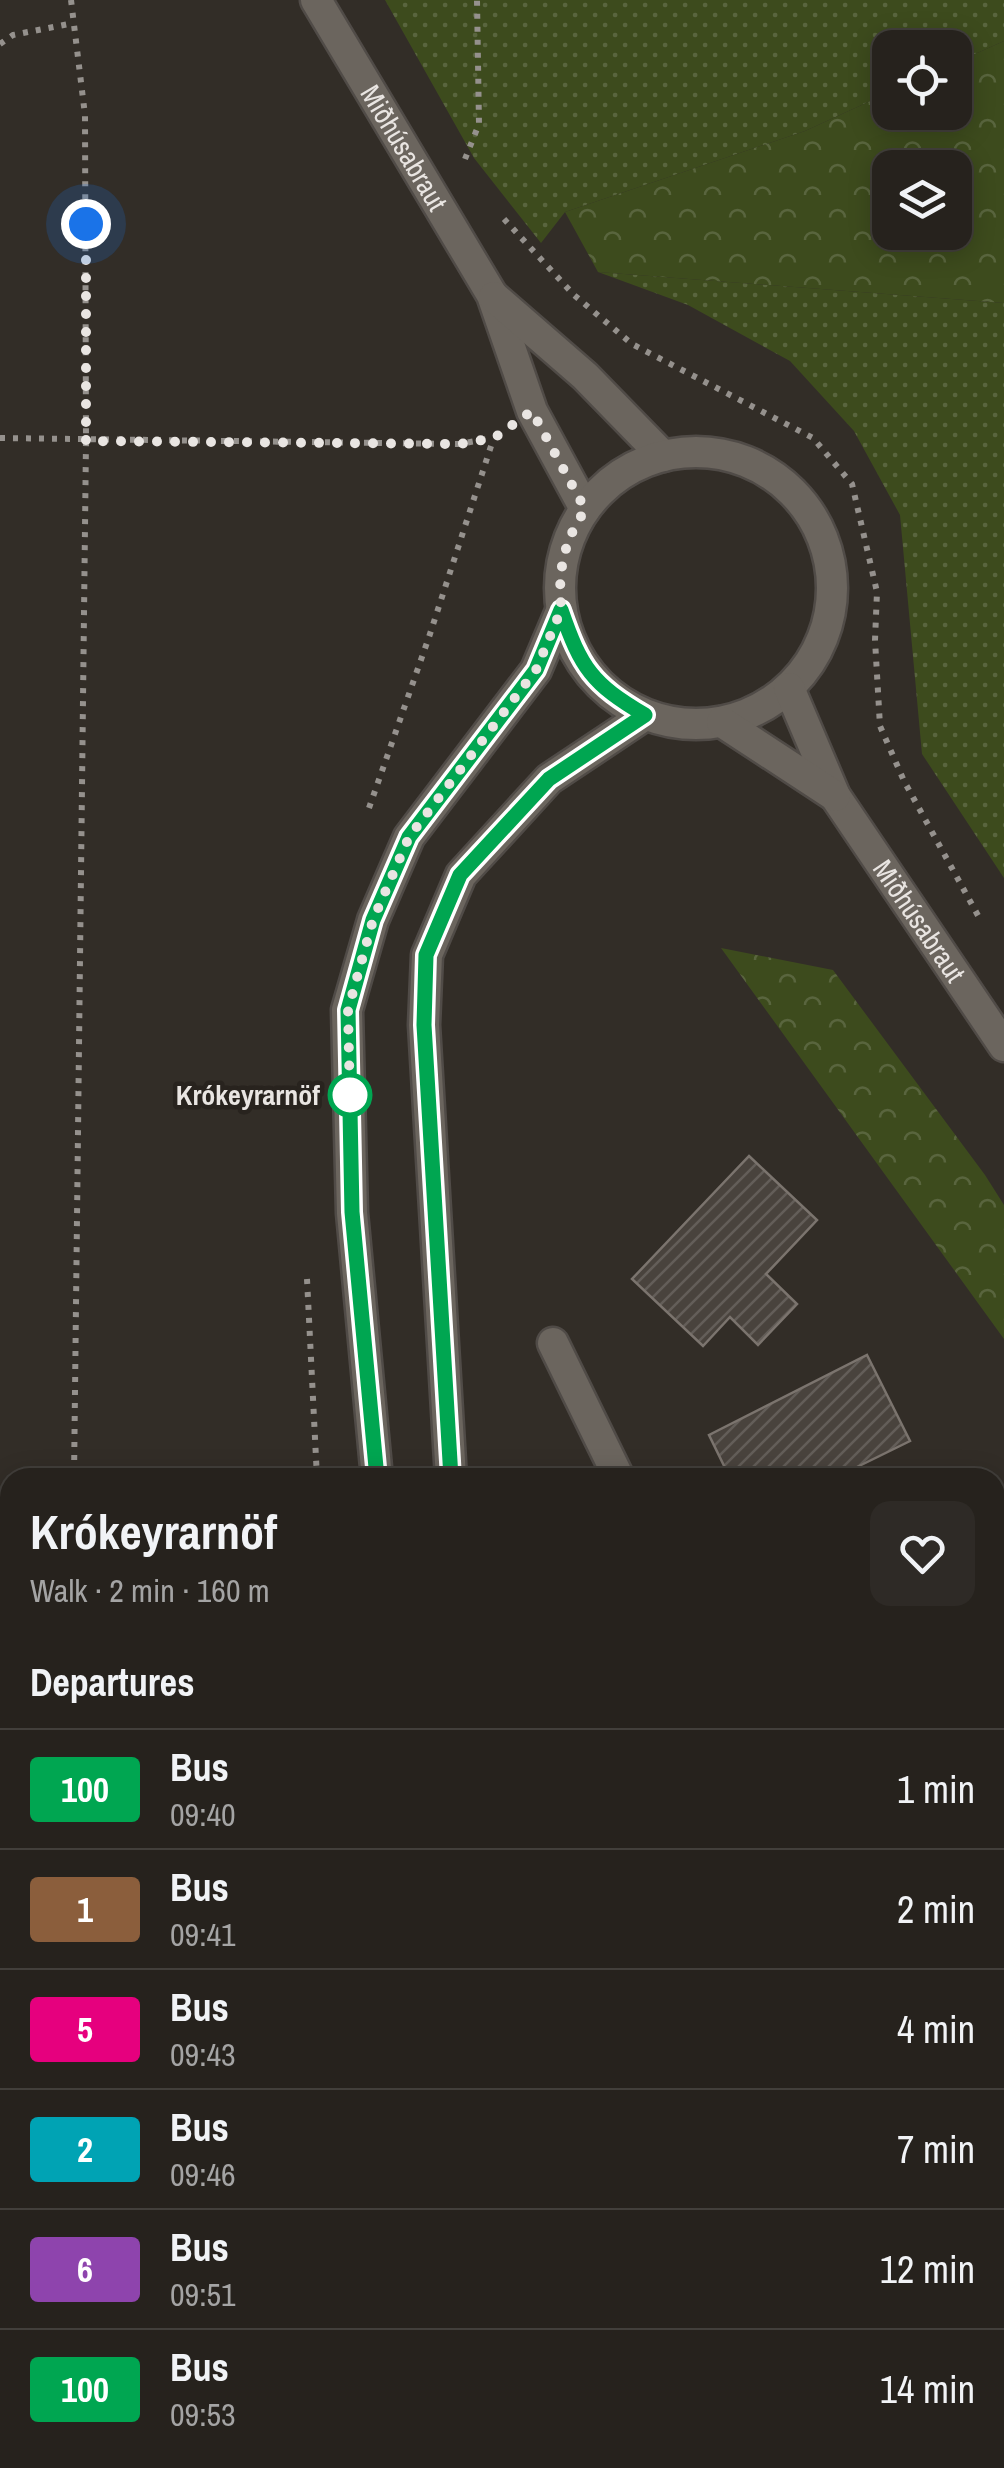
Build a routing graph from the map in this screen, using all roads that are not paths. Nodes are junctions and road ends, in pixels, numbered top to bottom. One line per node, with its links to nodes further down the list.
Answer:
1 (316, 0): 2 (street, Miðhúsabraut)
2 (492, 295): 3 (street, Miðhúsabraut); 4 (street, Miðhúsabraut)
3 (663, 456): 4 (street); 6 (street)
4 (585, 509): 5 (street)
5 (561, 610): 7 (street); 12 (street)
6 (790, 688): 8 (street); 9 (street, Miðhúsabraut)
7 (645, 715): 8 (street); 13 (street)
8 (722, 722): 9 (street, Miðhúsabraut)
9 (835, 796): 10 (street, Miðhúsabraut)
10 (1004, 1046)
11 (553, 1343): 14 (street)
12 (376, 1468)
13 (450, 1468)
14 (614, 1468)

